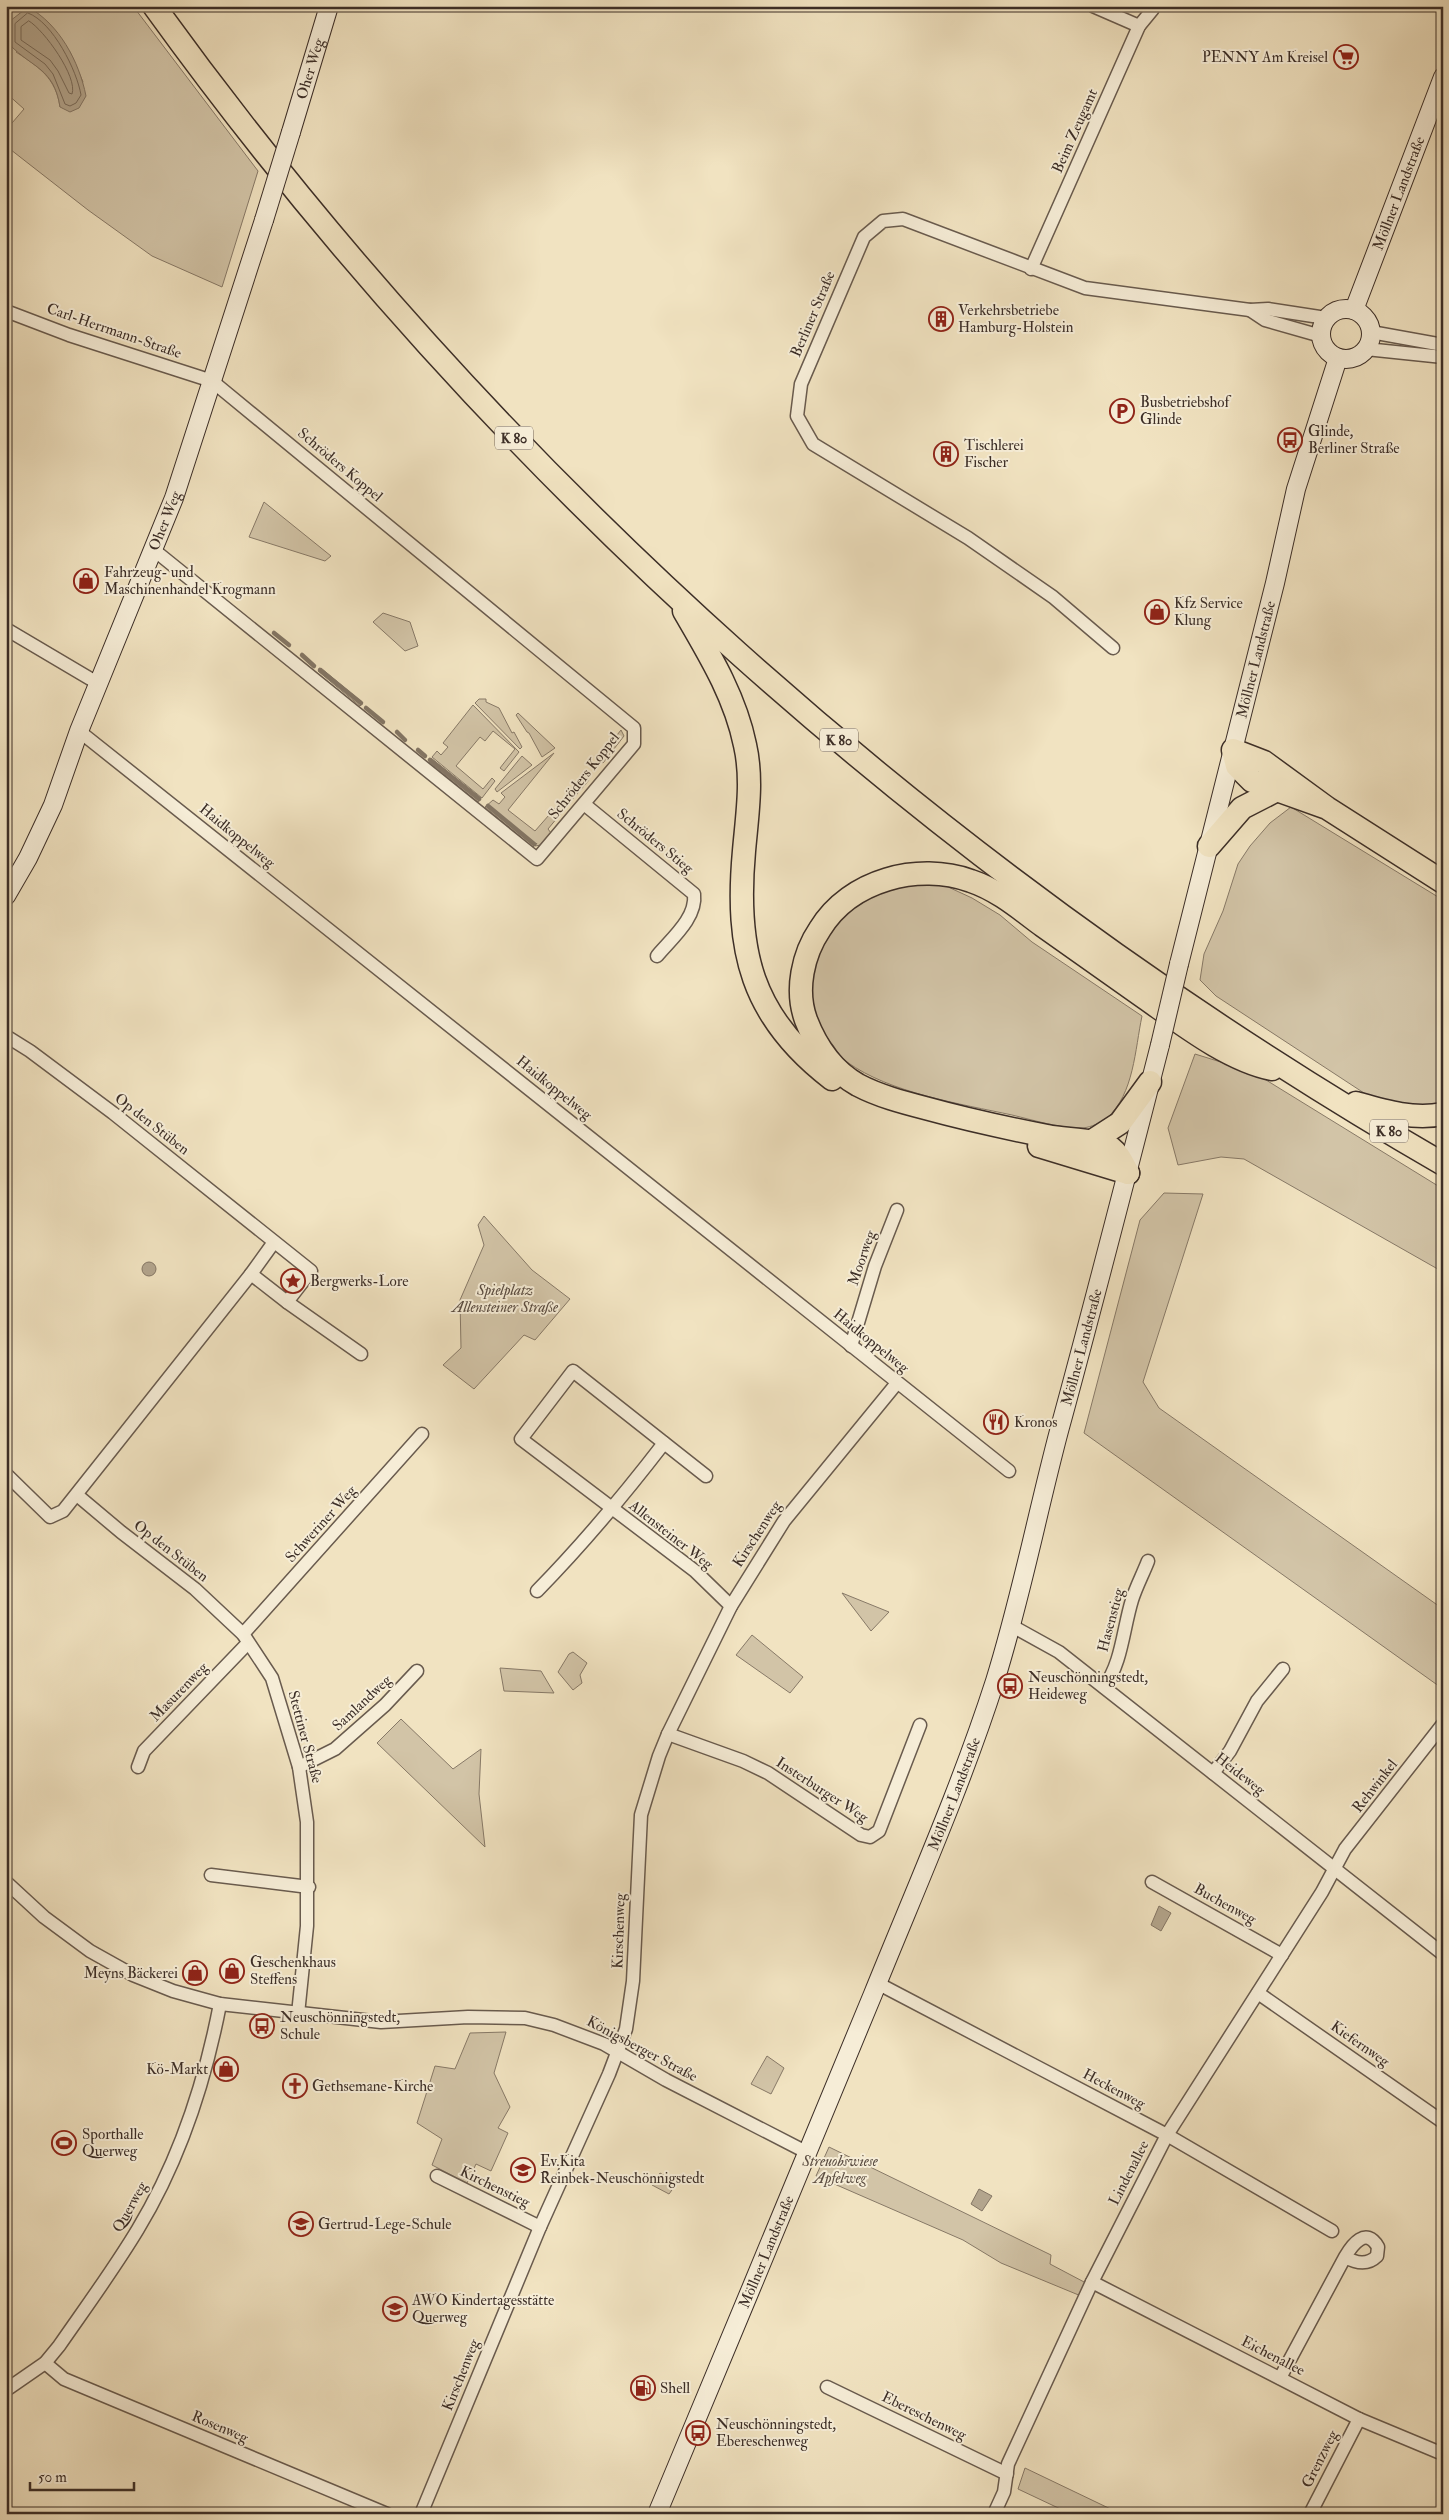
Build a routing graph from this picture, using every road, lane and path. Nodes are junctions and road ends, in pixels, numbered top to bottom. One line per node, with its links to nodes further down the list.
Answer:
1 (154, 6): 19 (highway, K 80)
2 (329, 6): 17 (main road, Oher Weg, bridge)
3 (1092, 6): 5 (street)
4 (1153, 9): 5 (street, Beim Zeugamt)
5 (1139, 26): 7 (street, Beim Zeugamt)
6 (1443, 77): 9 (main road, Möllner Landstraße)
7 (1031, 269): 8 (street, Berliner Straße); 21 (street, Berliner Straße)
8 (1250, 310): 11 (street, Berliner Straße); 12 (street, Berliner Straße)
9 (1354, 310): 11 (main road); 13 (main road)
10 (6, 311): 17 (street, Carl-Herrmann-Straße)
11 (1326, 318): 12 (main road)
12 (1321, 336): 16 (main road)
13 (1368, 340): 14 (street); 15 (street); 16 (main road)
14 (1443, 345)
15 (1443, 357)
16 (1338, 358): 24 (main road, Möllner Landstraße)
17 (212, 381): 18 (main road, Oher Weg); 26 (street, Schröders Koppel)
18 (154, 550): 22 (main road, Oher Weg); 26 (street, Schröders Koppel)
19 (674, 593): 33 (highway, K 80); 39 (highway)
20 (6, 629): 22 (street)
21 (1113, 648)
22 (99, 684): 23 (main road, Oher Weg)
23 (80, 731): 30 (main road, Oher Weg); 44 (street, Haidkoppelweg)
24 (1233, 750): 25 (highway); 27 (highway); 28 (main road, Möllner Landstraße)
25 (1275, 791): 27 (highway); 28 (highway)
26 (584, 804): 31 (street, Schröders Stieg)
27 (1327, 808): 29 (highway)
28 (1209, 846): 34 (main road, Möllner Landstraße, bridge)
29 (1443, 882)
30 (6, 896)
31 (657, 956)
32 (6, 1036): 41 (street, Op den Stüben)
33 (1297, 1074): 35 (highway, K 80); 37 (highway)
34 (1150, 1082): 37 (highway); 39 (main road, Möllner Landstraße)
35 (1335, 1098): 36 (highway); 38 (highway, K 80)
36 (1443, 1114)
37 (1089, 1143): 39 (highway)
38 (1443, 1164)
39 (1128, 1173): 57 (main road, Möllner Landstraße)
40 (897, 1210): 44 (street, Moorweg)
41 (274, 1242): 42 (street); 43 (street, Op den Stüben)
42 (251, 1274): 43 (street); 52 (street)
43 (287, 1302): 45 (street)
44 (851, 1346): 46 (street, Haidkoppelweg)
45 (361, 1354)
46 (897, 1383): 49 (street, Haidkoppelweg); 56 (street, Kirschenweg)
47 (422, 1434): 58 (street, Schweriner Weg)
48 (664, 1443): 51 (street, Allensteiner Weg); 53 (street, Allensteiner Weg); 53 (street, Allensteiner Weg)
49 (1009, 1471)
50 (6, 1474): 52 (street)
51 (706, 1476)
52 (77, 1495): 58 (street, Op den Stüben)
53 (613, 1510): 55 (street, Allensteiner Weg); 56 (street, Allensteiner Weg)
54 (1148, 1561): 61 (street, Hasenstieg)
55 (537, 1591)
56 (731, 1606): 64 (street, Kirschenweg)
57 (1012, 1626): 61 (street, Heideweg); 75 (main road, Möllner Landstraße)
58 (246, 1639): 65 (street, Masurenweg); 66 (street, Stettiner Straße)
59 (1283, 1669): 67 (street)
60 (417, 1672): 66 (street, Samlandweg)
61 (1104, 1687): 67 (street, Heideweg)
62 (920, 1724): 64 (street, Insterburger Weg)
63 (1443, 1724): 68 (street, Rehwinkel)
64 (668, 1734): 79 (street, Kirschenweg)
65 (138, 1766)
66 (299, 1767): 72 (street, Stettiner Straße)
67 (1213, 1773): 68 (street, Heideweg)
68 (1334, 1868): 73 (street, Heideweg); 74 (street, Lindenallee)
69 (211, 1875): 72 (street)
70 (6, 1882): 77 (street, Königsberger Straße)
71 (1152, 1882): 74 (street, Buchenweg)
72 (309, 1886): 78 (street, Stettiner Straße)
73 (1443, 1954)
74 (1282, 1955): 76 (street, Lindenallee)
75 (877, 1983): 81 (street, Heckenweg); 82 (main road, Möllner Landstraße)
76 (1258, 1993): 80 (street, Kiefernweg); 81 (street, Lindenallee)
77 (220, 2004): 78 (street, Königsberger Straße); 88 (street, Querweg)
78 (298, 2014): 79 (street, Königsberger Straße)
79 (618, 2052): 82 (street, Königsberger Straße); 84 (street, Kirschenweg)
80 (1443, 2122)
81 (1167, 2135): 85 (street, Heckenweg); 87 (street, Lindenallee)
82 (808, 2153): 97 (main road, Möllner Landstraße)
83 (437, 2176): 84 (street, Kirchenstieg)
84 (540, 2227): 96 (street, Kirschenweg)
85 (1332, 2231)
86 (1345, 2257): 89 (street)
87 (1092, 2282): 89 (street, Eichenallee); 94 (street, Lindenallee)
88 (45, 2363): 91 (street, Querweg); 95 (street, Rosenweg)
89 (1280, 2378): 92 (street, Eichenallee)
90 (828, 2387): 94 (street, Ebereschenweg)
91 (6, 2390)
92 (1359, 2419): 93 (street, Eichenallee); 99 (street, Grenzweg)
93 (1443, 2454)
94 (1007, 2474): 98 (street, Lindenallee)
95 (388, 2514)
96 (421, 2514)
97 (657, 2514)
98 (994, 2514)
99 (1310, 2514)

